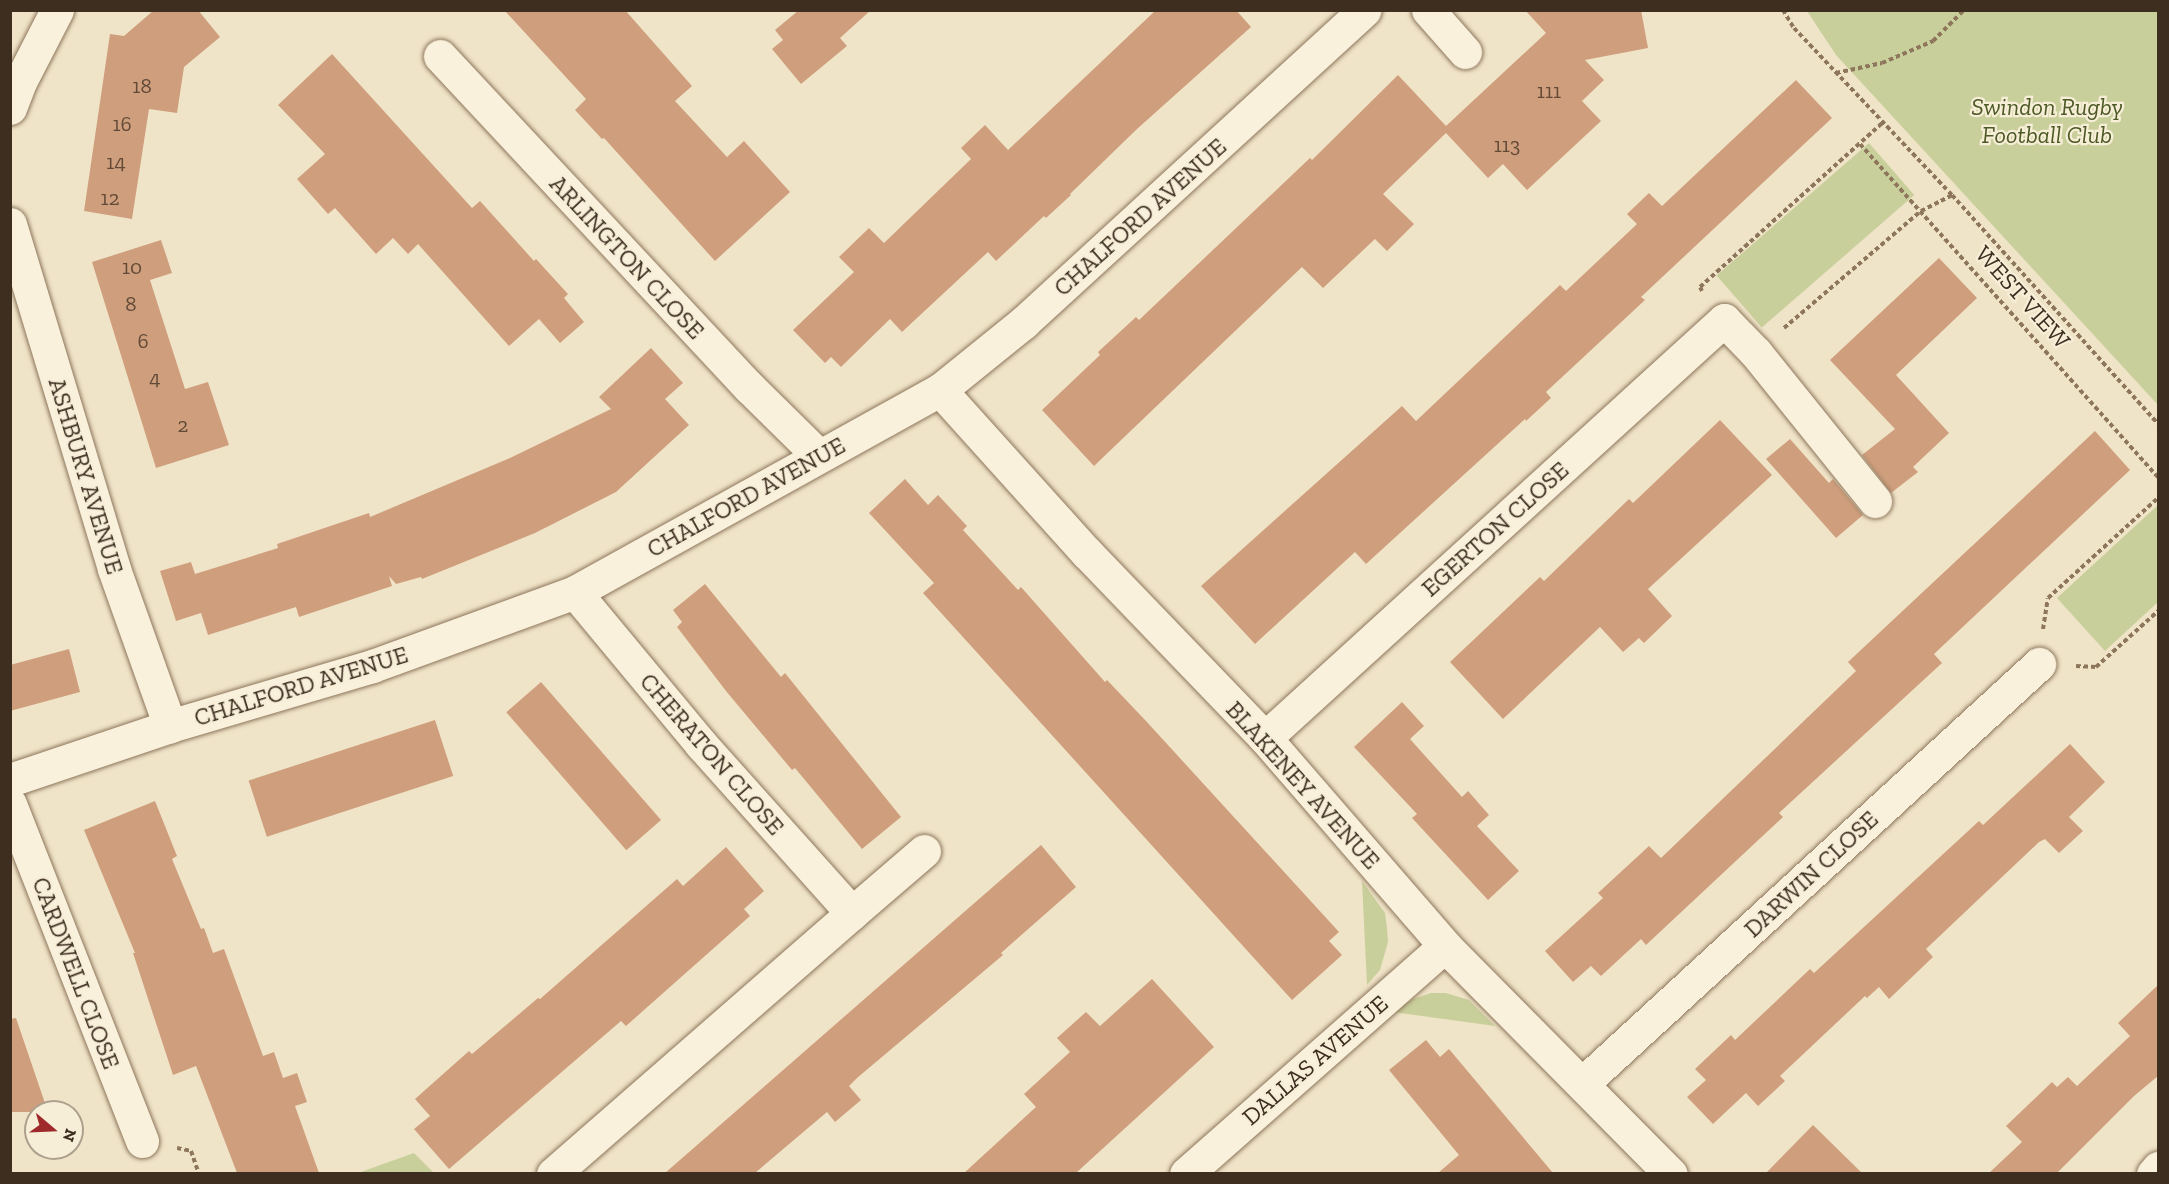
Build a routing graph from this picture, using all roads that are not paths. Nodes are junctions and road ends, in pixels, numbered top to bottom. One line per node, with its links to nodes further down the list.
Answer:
1 (57, 10): 6 (street)
2 (1365, 10): 8 (street, CHALFORD AVENUE)
3 (1428, 10): 4 (street)
4 (1465, 52)
5 (440, 56): 9 (street, ARLINGTON CLOSE)
6 (10, 108)
7 (10, 224): 13 (street, ASHBURY AVENUE)
8 (940, 390): 9 (street, CHALFORD AVENUE); 14 (street, BLAKENEY AVENUE)
9 (818, 455): 11 (street, CHALFORD AVENUE)
10 (1875, 501): 14 (street, EGERTON CLOSE)
11 (575, 592): 13 (street, CHALFORD AVENUE); 18 (street, CHERATON CLOSE)
12 (2039, 664): 20 (street, DARWIN CLOSE)
13 (170, 726): 15 (street, CHALFORD AVENUE)
14 (1265, 738): 19 (street, BLAKENEY AVENUE)
15 (10, 780)
16 (10, 804): 21 (street, CARDWELL CLOSE)
17 (924, 851): 18 (street)
18 (852, 914): 23 (street)
19 (1445, 946): 20 (street, BLAKENEY AVENUE); 24 (street, DALLAS AVENUE)
20 (1582, 1084): 25 (street, BLAKENEY AVENUE)
21 (142, 1141)
22 (2158, 1168): 26 (street)
23 (554, 1173)
24 (1186, 1173)
25 (1671, 1173)
26 (2153, 1173)

